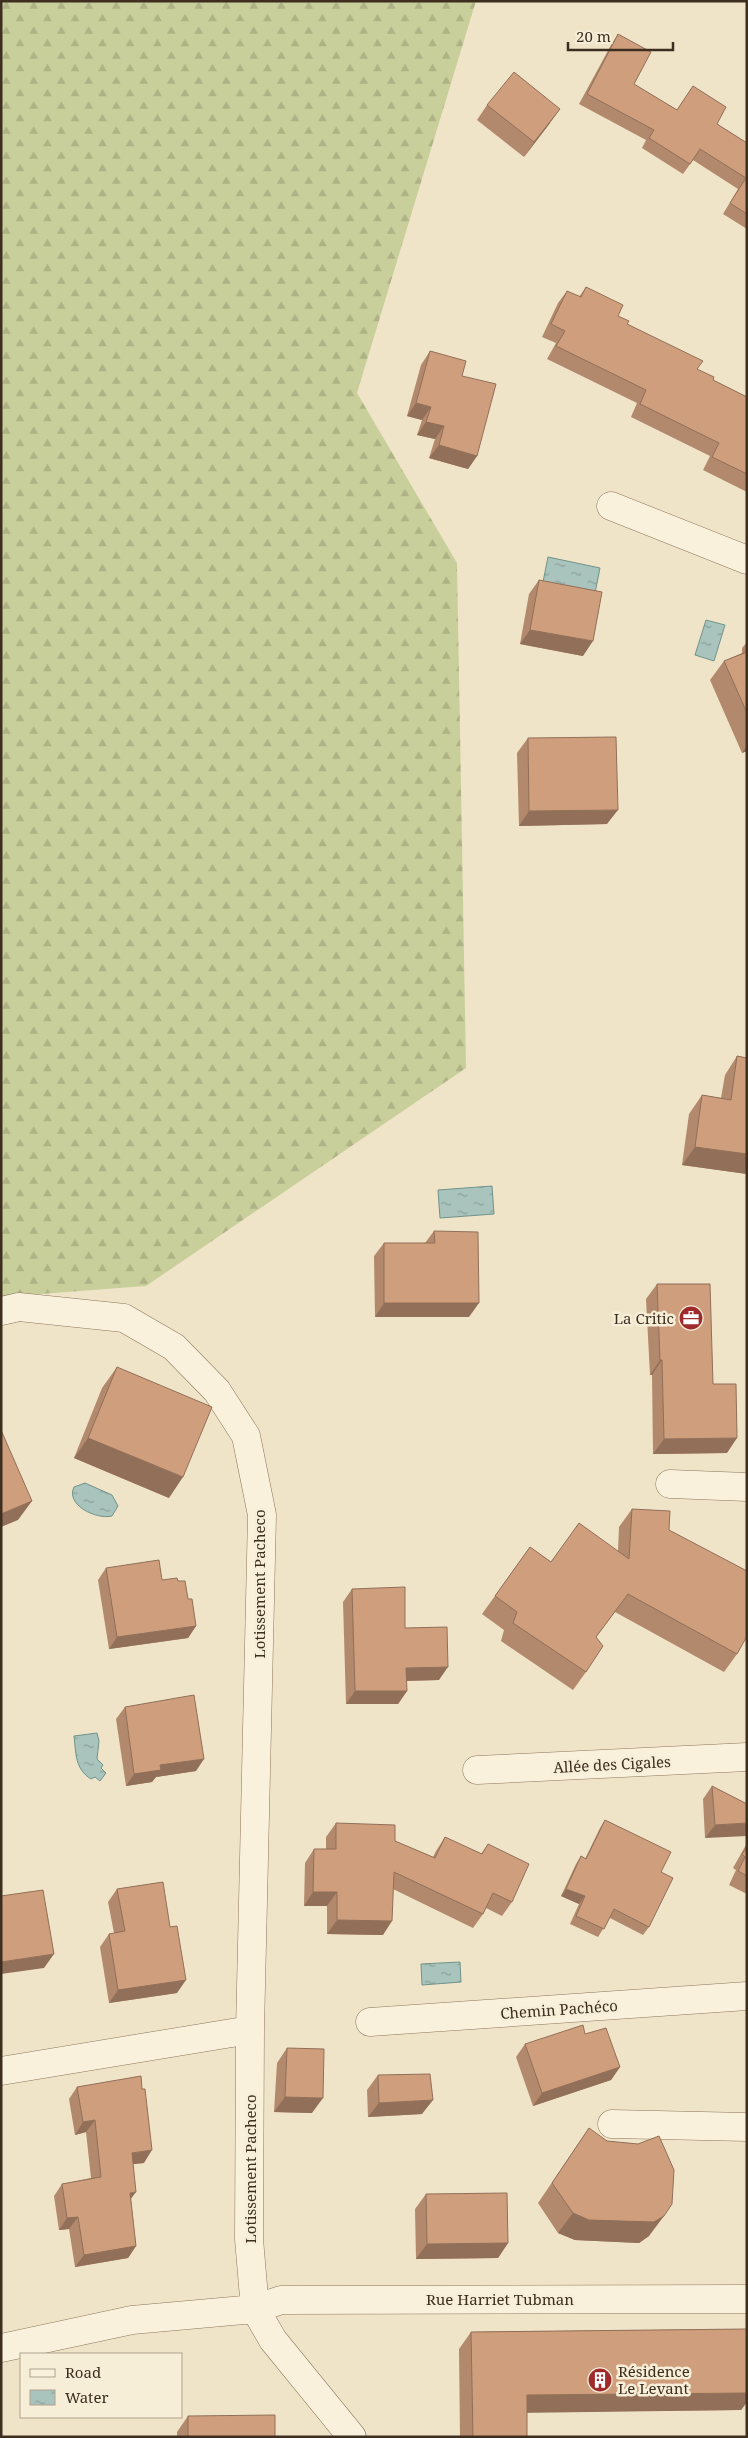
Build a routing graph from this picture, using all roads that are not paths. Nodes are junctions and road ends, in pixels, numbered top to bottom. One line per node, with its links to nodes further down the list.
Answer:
1 (611, 506): 2 (street)
2 (747, 560)
3 (1, 1312): 10 (street, Lotissement Pacheco)
4 (670, 1484): 5 (street)
5 (747, 1486)
6 (747, 1757): 7 (street, Allée des Cigales)
7 (476, 1770)
8 (747, 1996): 9 (street, Chemin Pachéco)
9 (370, 2022)
10 (250, 2030): 11 (street); 15 (street, Lotissement Pacheco)
11 (1, 2071)
12 (612, 2124): 13 (street)
13 (747, 2127)
14 (747, 2299): 15 (street, Rue Harriet Tubman)
15 (256, 2309): 16 (street, Rue Harriet Tubman); 17 (street)
16 (1, 2348)
17 (352, 2437)

